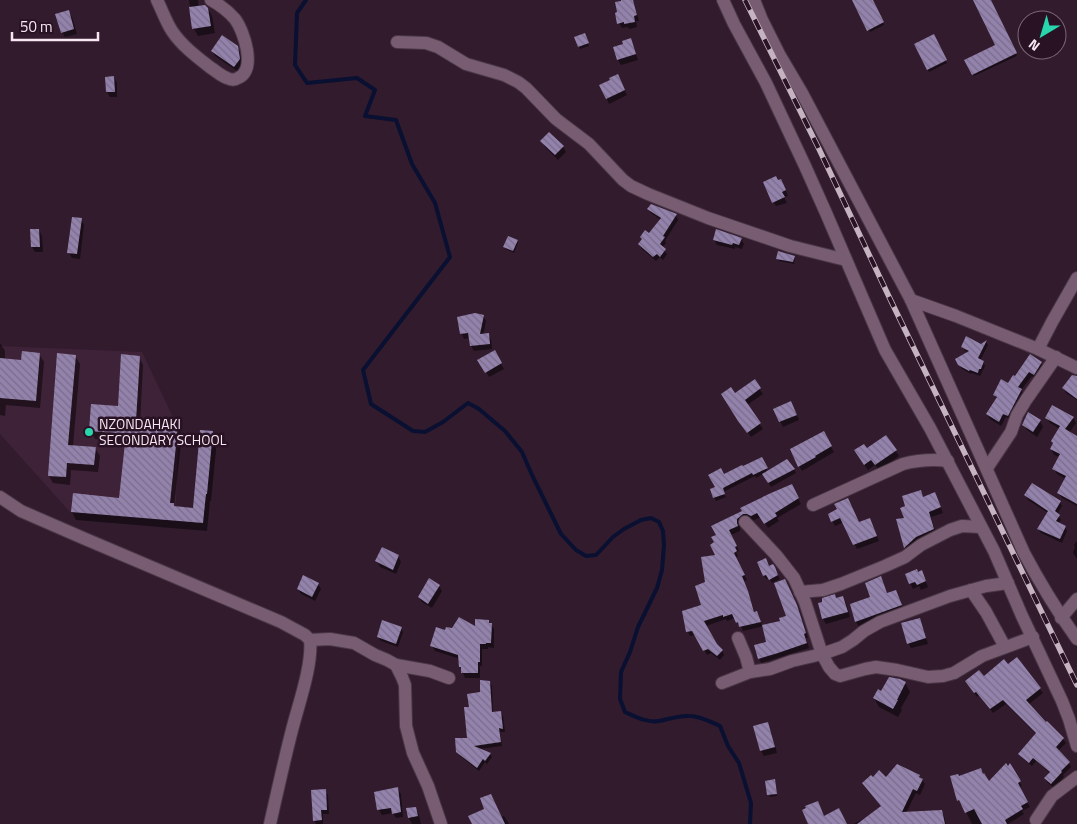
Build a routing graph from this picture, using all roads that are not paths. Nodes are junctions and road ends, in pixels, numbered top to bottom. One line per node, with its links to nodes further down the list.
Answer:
1 (157, 0): 2 (street)
2 (211, 0)
3 (723, 0): 6 (street)
4 (754, 0): 8 (street)
5 (397, 42): 6 (street)
6 (846, 260): 12 (street)
7 (1077, 278): 9 (street)
8 (911, 300): 9 (street); 13 (street)
9 (1038, 350): 10 (street)
10 (1056, 358): 11 (street); 13 (street)
11 (1077, 368)
12 (948, 461): 15 (street); 17 (street)
13 (987, 468): 22 (street)
14 (0, 497): 26 (street)
15 (813, 505)
16 (745, 522): 20 (street)
17 (981, 526): 18 (street); 20 (street)
18 (1008, 583): 19 (street); 23 (street)
19 (971, 590): 27 (street); 28 (street)
20 (800, 592): 28 (street)
21 (1077, 599): 22 (street)
22 (1061, 618): 25 (street)
23 (1033, 637): 27 (street); 33 (street)
24 (738, 638): 30 (street)
25 (1077, 639)
26 (310, 640): 29 (street); 36 (street)
27 (1005, 646): 28 (street)
28 (822, 654): 30 (street)
29 (396, 665): 31 (street); 37 (street)
30 (750, 672): 32 (street)
31 (449, 678)
32 (722, 683)
33 (1077, 746)
34 (1077, 777): 35 (street)
35 (1036, 820)
36 (270, 824)
37 (442, 824)

